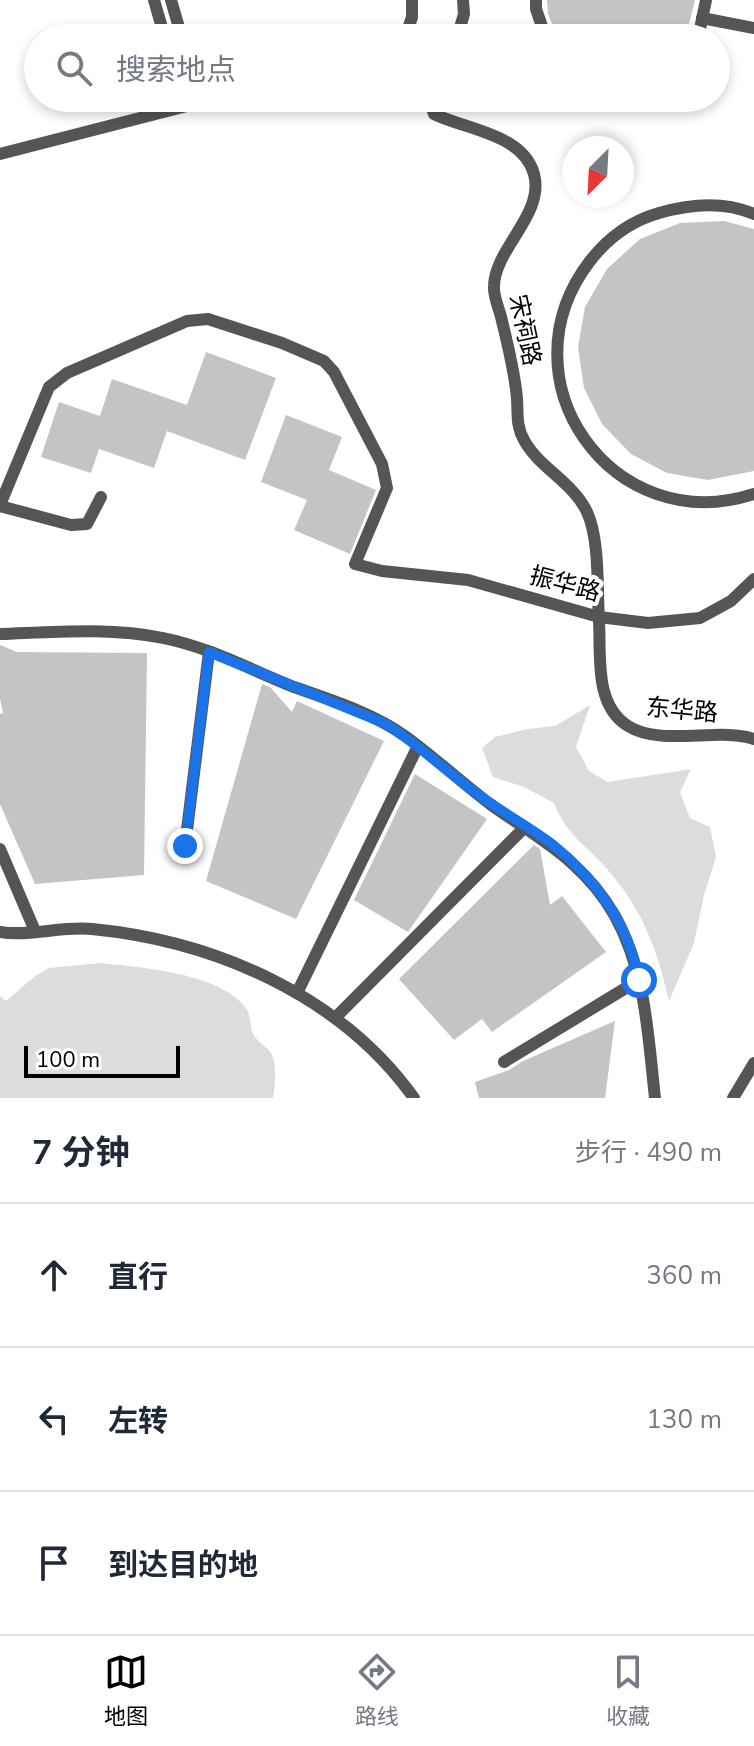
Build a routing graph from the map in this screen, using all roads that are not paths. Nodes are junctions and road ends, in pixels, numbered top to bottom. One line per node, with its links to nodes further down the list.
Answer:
1 (154, 0): 8 (street)
2 (171, 0): 9 (street)
3 (412, 0): 10 (street)
4 (463, 0): 11 (street)
5 (536, 0): 12 (street)
6 (706, 0): 7 (street)
7 (702, 18): 13 (street); 14 (street)
8 (161, 24)
9 (178, 24)
10 (410, 24)
11 (461, 24)
12 (541, 24)
13 (700, 24)
14 (754, 28)
15 (149, 112): 17 (street)
16 (433, 112): 23 (street, 宋祠路)
17 (0, 154)
18 (754, 214): 19 (street)
19 (754, 494)
20 (101, 497): 21 (street)
21 (0, 505): 23 (street, 振华路)
22 (754, 579): 23 (street, 振华路)
23 (599, 617): 26 (street, 东华路)
24 (0, 634): 25 (street)
25 (209, 652): 27 (street); 29 (street)
26 (754, 739)
27 (418, 746): 28 (street); 34 (street)
28 (525, 827): 33 (street); 35 (street)
29 (185, 846)
30 (0, 849): 31 (street)
31 (35, 931): 32 (street); 34 (street)
32 (0, 932)
33 (639, 980): 36 (street); 39 (street)
34 (297, 993): 35 (street)
35 (336, 1017): 38 (street)
36 (504, 1062)
37 (754, 1063): 40 (street)
38 (414, 1098)
39 (655, 1098)
40 (733, 1098)

